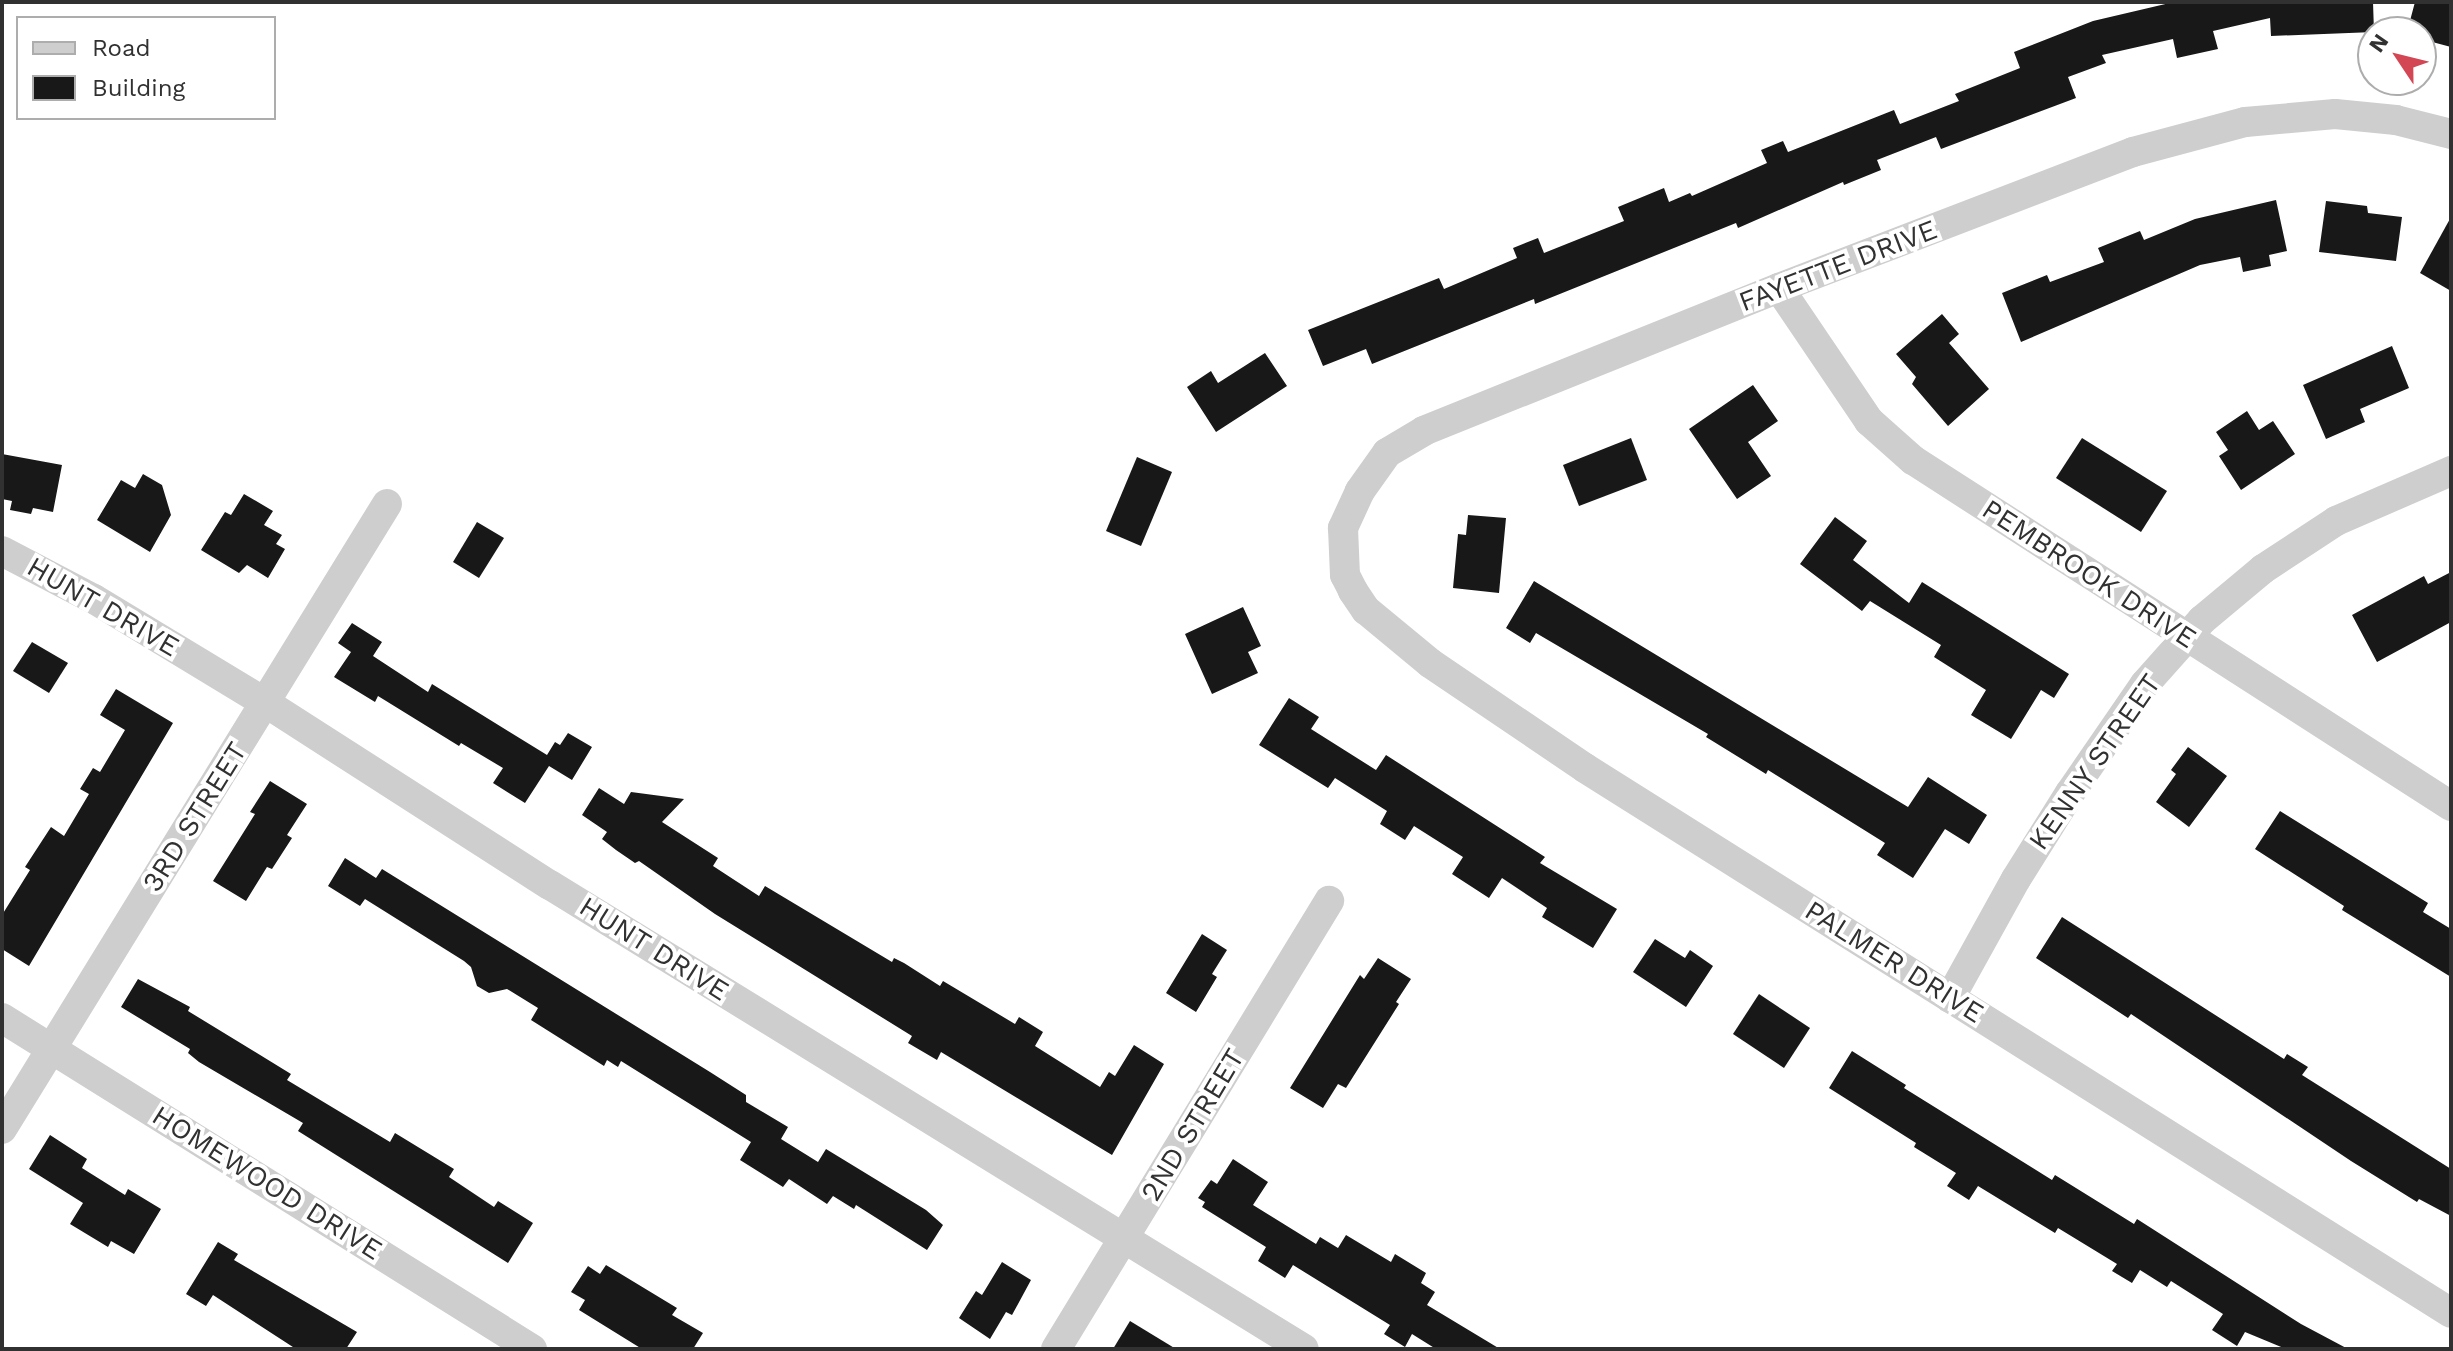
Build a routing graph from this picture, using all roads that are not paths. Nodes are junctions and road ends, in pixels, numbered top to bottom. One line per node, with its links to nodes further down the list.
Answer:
1 (2451, 134): 2 (street, FAYETTE DRIVE)
2 (1779, 288): 6 (street, FAYETTE DRIVE); 7 (street, PEMBROOK DRIVE)
3 (2451, 471): 7 (street, KENNY STREET)
4 (387, 504): 8 (street, 3RD STREET)
5 (2, 551): 8 (street, HUNT DRIVE)
6 (1353, 591): 11 (street, PALMER DRIVE)
7 (2187, 636): 9 (street, PEMBROOK DRIVE); 11 (street, KENNY STREET)
8 (266, 703): 13 (street, 3RD STREET); 15 (street, HUNT DRIVE)
9 (2451, 806)
10 (1329, 901): 15 (street, 2ND STREET)
11 (1950, 998): 16 (street, PALMER DRIVE)
12 (2, 1018): 13 (street, HOMEWOOD DRIVE)
13 (52, 1048): 14 (street, 3RD STREET); 17 (street, HOMEWOOD DRIVE)
14 (2, 1129)
15 (1124, 1239): 18 (street, 2ND STREET); 19 (street, HUNT DRIVE)
16 (2451, 1313)
17 (532, 1349)
18 (1056, 1349)
19 (1304, 1349)

